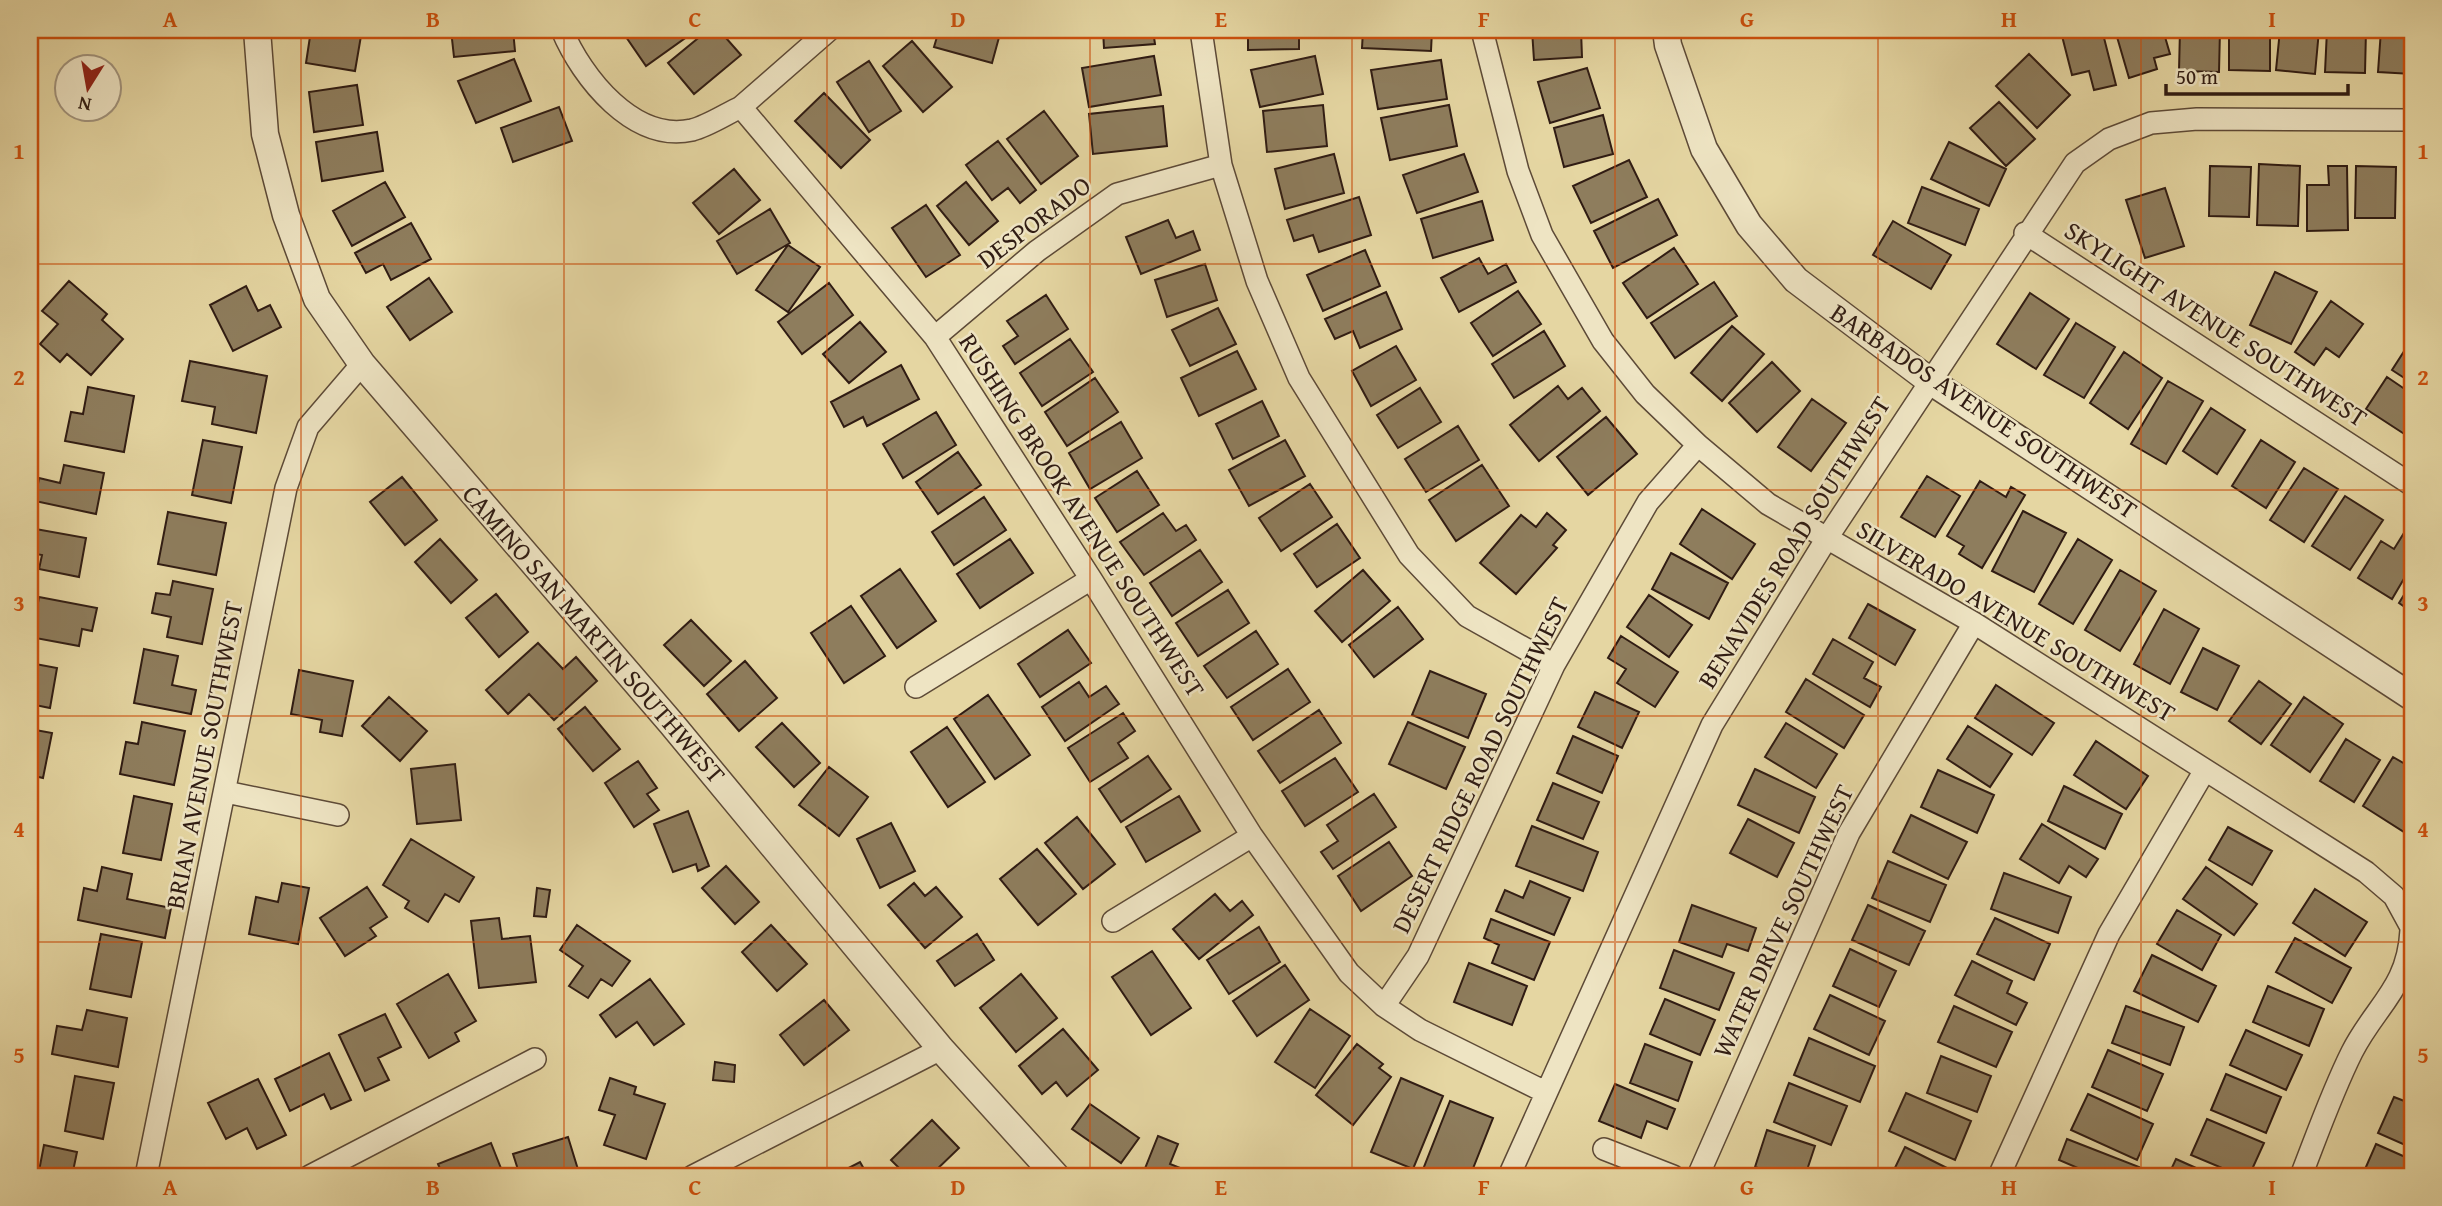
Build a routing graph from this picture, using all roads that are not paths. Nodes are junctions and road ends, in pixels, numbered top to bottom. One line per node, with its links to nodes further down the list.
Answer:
1 (257, 30): 12 (street, CAMINO SAN MARTIN SOUTHWEST)
2 (562, 30): 7 (street)
3 (829, 30): 7 (street)
4 (1201, 30): 9 (street)
5 (1482, 30): 14 (street, SILVERADO AVENUE SOUTHWEST)
6 (1666, 30): 13 (street, BARBADOS AVENUE SOUTHWEST)
7 (741, 107): 11 (street, RUSHING BROOK AVENUE SOUTHWEST)
8 (2412, 120): 10 (street, BENAVIDES ROAD SOUTHWEST)
9 (1221, 165): 11 (street, DESPORADO); 19 (street)
10 (2025, 233): 13 (street, BENAVIDES ROAD SOUTHWEST); 15 (street, SKYLIGHT AVENUE SOUTHWEST)
11 (935, 337): 17 (street, RUSHING BROOK AVENUE SOUTHWEST)
12 (362, 364): 23 (street, BRIAN AVENUE SOUTHWEST); 29 (street, CAMINO SAN MARTIN SOUTHWEST)
13 (1930, 381): 16 (street, BENAVIDES ROAD SOUTHWEST); 21 (street, BARBADOS AVENUE SOUTHWEST)
14 (1698, 446): 16 (street, SILVERADO AVENUE SOUTHWEST); 19 (street, DESERT RIDGE ROAD SOUTHWEST)
15 (2412, 485)
16 (1827, 538): 18 (street, SILVERADO AVENUE SOUTHWEST); 31 (street, BENAVIDES ROAD SOUTHWEST)
17 (1091, 579): 20 (street); 25 (street, RUSHING BROOK AVENUE SOUTHWEST)
18 (1974, 623): 22 (street, SILVERADO AVENUE SOUTHWEST); 40 (street, WATER DRIVE SOUTHWEST)
19 (1554, 665): 28 (street, DESERT RIDGE ROAD SOUTHWEST)
20 (916, 687)
21 (2412, 697)
22 (2205, 770): 27 (street, SILVERADO AVENUE SOUTHWEST); 41 (street)
23 (226, 792): 24 (street); 34 (street, BRIAN AVENUE SOUTHWEST)
24 (338, 815)
25 (1252, 836): 26 (street); 28 (street, RUSHING BROOK AVENUE SOUTHWEST)
26 (1113, 921)
27 (2411, 930): 42 (street)
28 (1384, 1006): 31 (street, RUSHING BROOK AVENUE SOUTHWEST)
29 (941, 1049): 33 (street); 37 (street, CAMINO SAN MARTIN SOUTHWEST)
30 (536, 1059): 35 (street)
31 (1545, 1092): 38 (street, BENAVIDES ROAD SOUTHWEST)
32 (1604, 1149): 39 (street)
33 (715, 1171): 36 (street)
34 (146, 1176)
35 (310, 1176)
36 (693, 1176)
37 (1056, 1176)
38 (1509, 1176)
39 (1672, 1176)
40 (1698, 1176)
41 (1999, 1176)
42 (2301, 1176)

